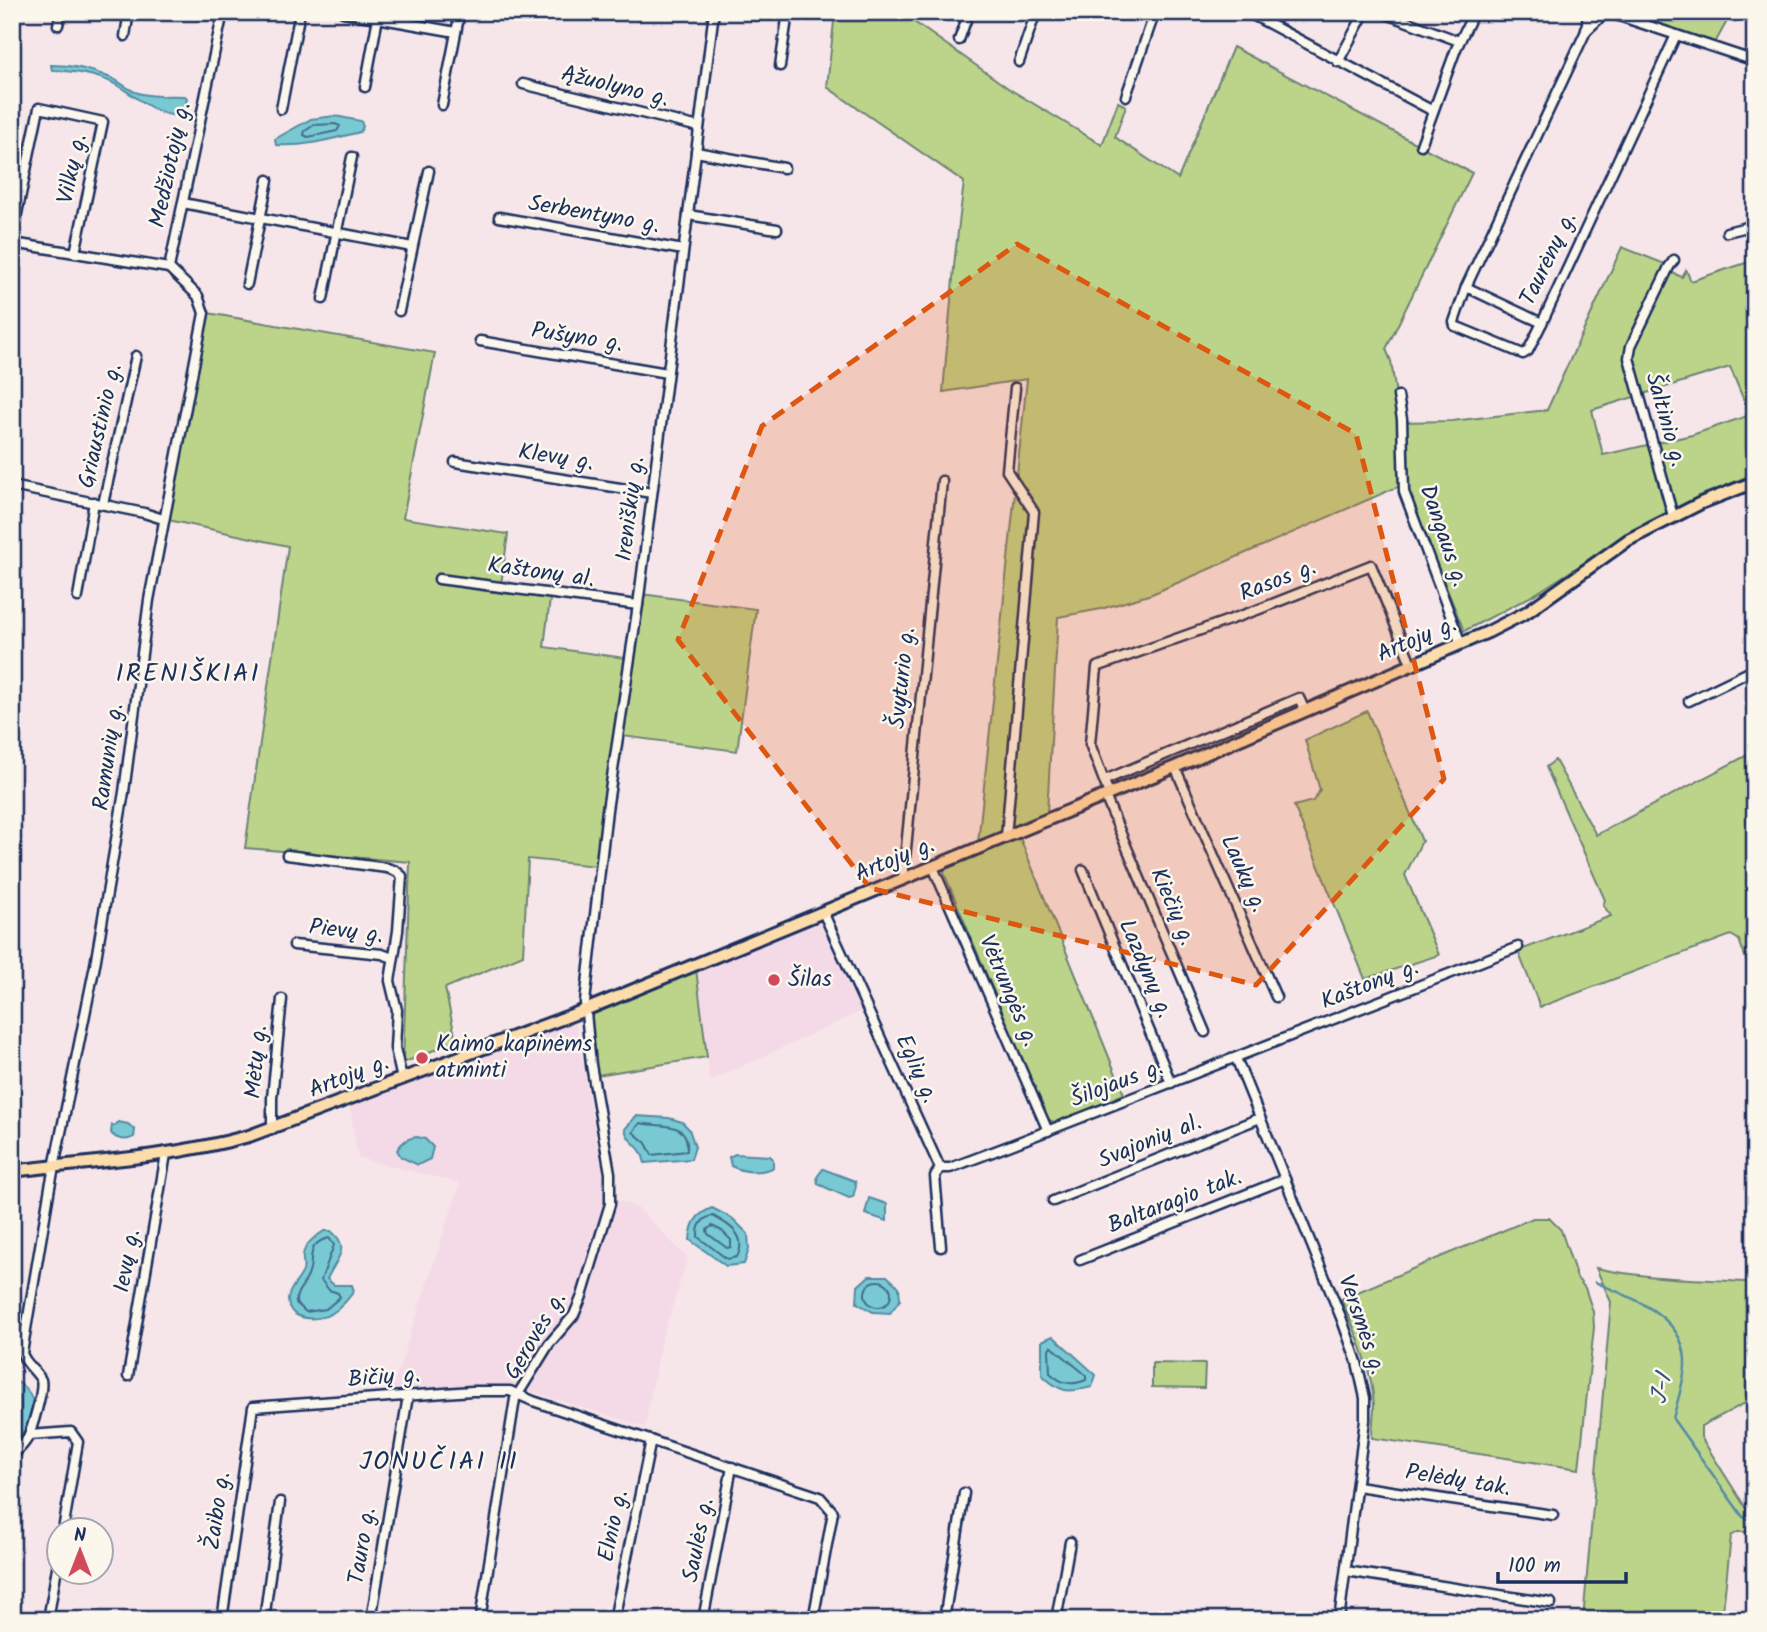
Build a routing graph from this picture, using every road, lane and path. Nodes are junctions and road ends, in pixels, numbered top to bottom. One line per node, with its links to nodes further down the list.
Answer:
1 (61, 12): 19 (street)
2 (129, 12): 23 (street)
3 (300, 12): 34 (street)
4 (343, 12): 18 (street)
5 (460, 12): 21 (street)
6 (714, 12): 36 (street, Ireniškių g.)
7 (788, 12): 29 (street)
8 (969, 12): 24 (street)
9 (1036, 12): 27 (street)
10 (1155, 12): 32 (street)
11 (1247, 12): 28 (street)
12 (1365, 12): 28 (street)
13 (1381, 12): 25 (street)
14 (1474, 12): 25 (street)
15 (1588, 12): 20 (street)
16 (1606, 12): 20 (street); 22 (street)
17 (222, 13): 43 (street, Medžiotojų g.)
18 (379, 15): 21 (street); 31 (street)
19 (58, 25)
20 (1586, 31): 57 (street)
21 (456, 32): 33 (street)
22 (1676, 35): 26 (street); 60 (street, Taurėnų g.)
23 (125, 36)
24 (960, 40)
25 (1460, 41): 35 (street)
26 (1755, 61)
27 (1019, 62)
28 (1338, 62): 35 (street)
29 (780, 66)
30 (523, 84): 36 (street, Ąžuolyno g.)
31 (365, 88)
32 (1126, 96)
33 (442, 105)
34 (281, 109)
35 (1433, 111): 37 (street)
36 (699, 127): 38 (street, Ireniškių g.)
37 (1421, 145)
38 (696, 152): 40 (street); 44 (street, Ireniškių g.)
39 (352, 157): 49 (street)
40 (784, 168)
41 (429, 171): 51 (street)
42 (268, 180): 46 (street)
43 (183, 203): 46 (street); 55 (street, Medžiotojų g.)
44 (688, 215): 48 (street); 52 (street, Ireniškių g.)
45 (499, 217): 52 (street, Serbentyno g.)
46 (260, 218): 49 (street); 56 (street)
47 (1755, 225): 50 (street)
48 (777, 229)
49 (336, 232): 51 (street); 58 (street)
50 (1727, 232)
51 (412, 247): 59 (street)
52 (683, 250): 63 (street, Ireniškių g.)
53 (75, 253): 53 (street, Vilkų g.); 55 (street)
54 (1674, 260): 72 (street, Šaltinio g.)
55 (169, 268): 73 (street, Ramunių g.)
56 (247, 284)
57 (1466, 287): 60 (street, Taurėnų g.); 60 (street)
58 (323, 299)
59 (399, 311)
60 (1542, 323)
61 (480, 341): 63 (street, Pušyno g.)
62 (136, 356): 71 (street, Griaustinio g.)
63 (667, 373): 70 (street, Ireniškių g.)
64 (1015, 388): 86 (street)
65 (1398, 396): 77 (street, Dangaus g.)
66 (455, 462): 70 (street, Klevų g.)
67 (942, 481): 90 (street, Švyturio g.)
68 (1755, 482): 72 (main road, Artojų g.)
69 (12, 486): 71 (street)
70 (652, 493): 76 (street, Ireniškių g.)
71 (98, 503): 73 (street); 75 (street, Griaustinio g.)
72 (1673, 516): 77 (main road, Artojų g.)
73 (163, 519): 106 (street, Ramunių g.)
74 (439, 579): 76 (street, Kaštonų al.)
75 (78, 597)
76 (638, 605): 97 (street, Ireniškių g.)
77 (1461, 644): 78 (main road, Artojų g.)
78 (1412, 666): 79 (street, Rasos g.); 82 (main road, Artojų g.)
79 (1097, 667): 84 (street, Kiečių g.)
80 (1755, 669): 81 (street)
81 (1689, 701)
82 (1305, 711): 83 (main road, Artojų g.); 84 (street)
83 (1175, 767): 85 (main road, Artojų g.); 95 (street, Laukų g.)
84 (1105, 780): 85 (street, Kiečių g.)
85 (1107, 795): 86 (main road, Artojų g.); 98 (street, Kiečių g.)
86 (1006, 837): 88 (main road, Artojų g.)
87 (287, 855): 94 (street)
88 (933, 867): 90 (main road, Artojų g.); 104 (street, Vėtrungės g.)
89 (1083, 870): 101 (street, Lazdynų g.)
90 (903, 879): 91 (main road, Artojų g.)
91 (823, 912): 97 (main road, Artojų g.); 107 (street, Eglių g.)
92 (294, 944): 94 (street, Pievų g.)
93 (1518, 947): 99 (street, Kaštonų g.)
94 (393, 958): 100 (street)
95 (1276, 997)
96 (282, 999): 103 (street, Mėtų g.)
97 (585, 1010): 100 (main road, Artojų g.); 114 (street, Gerovės g.)
98 (1205, 1032)
99 (1236, 1058): 101 (street, Šilojaus g.); 102 (street, Versmės g.)
100 (402, 1079): 103 (main road, Artojų g.)
101 (1171, 1083): 104 (street, Šilojaus g.)
102 (1261, 1118): 109 (street, Versmės g.); 110 (street, Svajonių al.)
103 (272, 1129): 105 (main road, Artojų g.)
104 (1048, 1131): 107 (street, Šilojaus g.)
105 (166, 1154): 106 (main road, Artojų g.); 113 (street, Ievų g.)
106 (55, 1166): 108 (main road, Artojų g.); 117 (street, Ramunių g.)
107 (940, 1168): 111 (street, Eglių g.)
108 (12, 1171)
109 (1285, 1179): 112 (street, Baltaragio tak.); 121 (street, Versmės g.)
110 (1053, 1200)
111 (941, 1247)
112 (1080, 1260)
113 (128, 1376)
114 (519, 1393): 115 (street, Bičių g.); 118 (street, Gerovės g.); 134 (street)
115 (408, 1396): 116 (street, Bičių g.); 133 (street, Tauro g.)
116 (253, 1407): 131 (street, Žaibo g.)
117 (29, 1435): 119 (street); 125 (street)
118 (651, 1440): 120 (street, Gerovės g.); 135 (street, Elnio g.)
119 (12, 1457)
120 (732, 1468): 136 (street, Saulės g.); 137 (street, Gerovės g.)
121 (1357, 1486): 124 (street, Pelėdų tak.); 127 (street, Versmės g.)
122 (964, 1493): 138 (street)
123 (280, 1502): 132 (street)
124 (1553, 1515)
125 (66, 1516)
126 (1070, 1542): 139 (street)
127 (1346, 1571): 129 (street); 140 (street, Versmės g.)
128 (54, 1586): 130 (street)
129 (1552, 1604)
130 (48, 1620)
131 (222, 1620)
132 (264, 1620)
133 (371, 1620)
134 (480, 1620)
135 (614, 1620)
136 (703, 1620)
137 (813, 1620)
138 (944, 1620)
139 (1056, 1620)
140 (1339, 1620)

